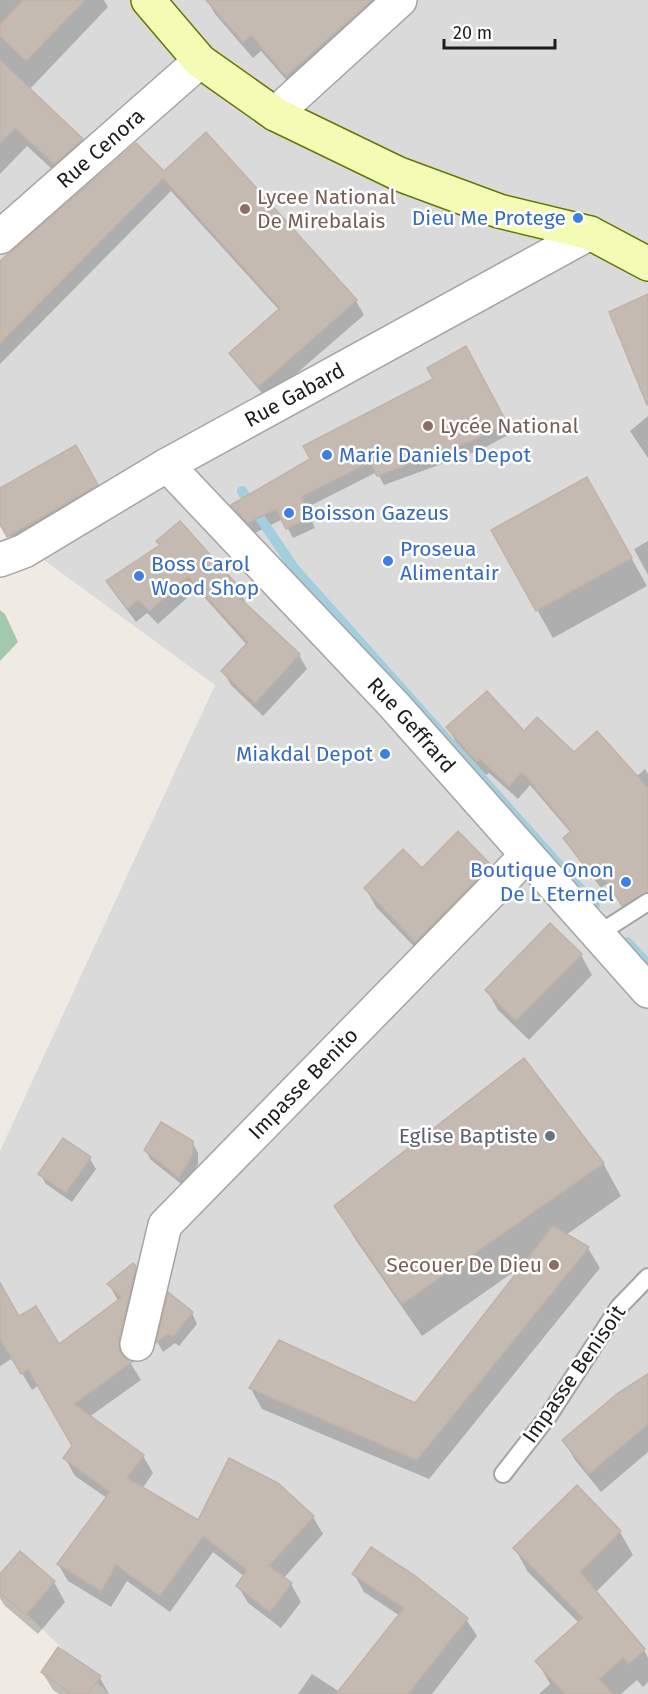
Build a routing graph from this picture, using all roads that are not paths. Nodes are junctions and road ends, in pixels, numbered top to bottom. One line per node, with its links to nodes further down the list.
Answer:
1 (148, 0): 3 (main road)
2 (400, 0): 4 (street)
3 (200, 62): 4 (main road); 6 (street, Rue Cenora)
4 (275, 114): 5 (main road)
5 (590, 233): 7 (main road); 8 (street, Rue Gabard)
6 (0, 237)
7 (648, 264)
8 (168, 465): 9 (street, Rue Gabard); 10 (street, Rue Geffrard)
9 (0, 560)
10 (527, 855): 12 (street, Rue Geffrard); 15 (street, Impasse Benito)
11 (648, 902): 12 (lane)
12 (598, 934): 13 (street, Rue Geffrard)
13 (648, 992)
14 (648, 1277): 16 (lane, Impasse Benisoit)
15 (137, 1344)
16 (503, 1474)

